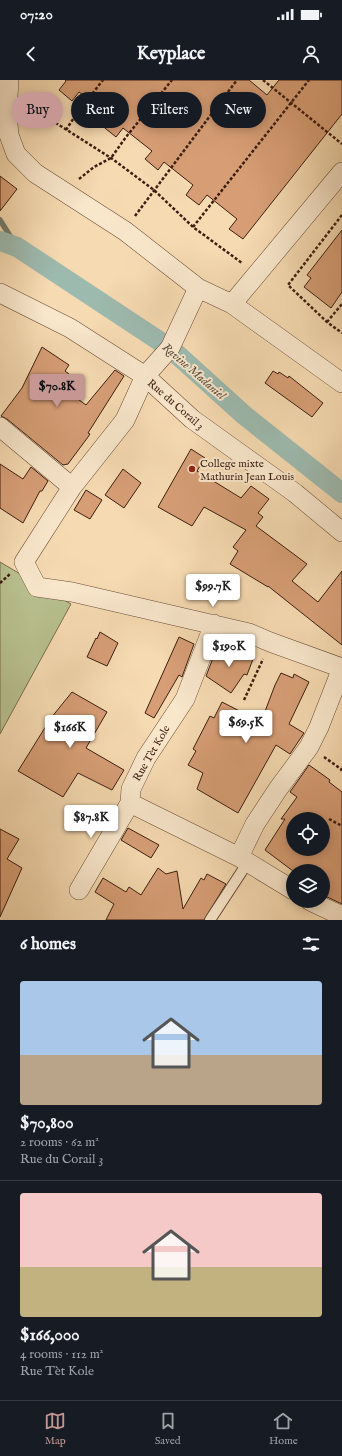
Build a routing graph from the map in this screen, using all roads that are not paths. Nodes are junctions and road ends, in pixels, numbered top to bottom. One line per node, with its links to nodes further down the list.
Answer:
1 (8, 86): 2 (street)
2 (3, 112): 4 (street)
3 (342, 172): 6 (street)
4 (198, 288): 6 (street); 7 (street)
5 (0, 293): 7 (street, Rue du Corail 3)
6 (232, 304): 8 (street)
7 (144, 376): 10 (street); 11 (street, Rue du Corail 3)
8 (342, 382)
9 (0, 427): 10 (street)
10 (72, 487): 12 (street)
11 (342, 532)
12 (214, 624): 13 (street, Rue Tèt Kole); 14 (street)
13 (130, 803): 14 (street); 16 (street, Rue Tèt Kole)
14 (243, 859): 15 (street); 19 (lane)
15 (286, 886)
16 (79, 890)
17 (325, 908): 18 (street)
18 (342, 916)
19 (210, 920)

